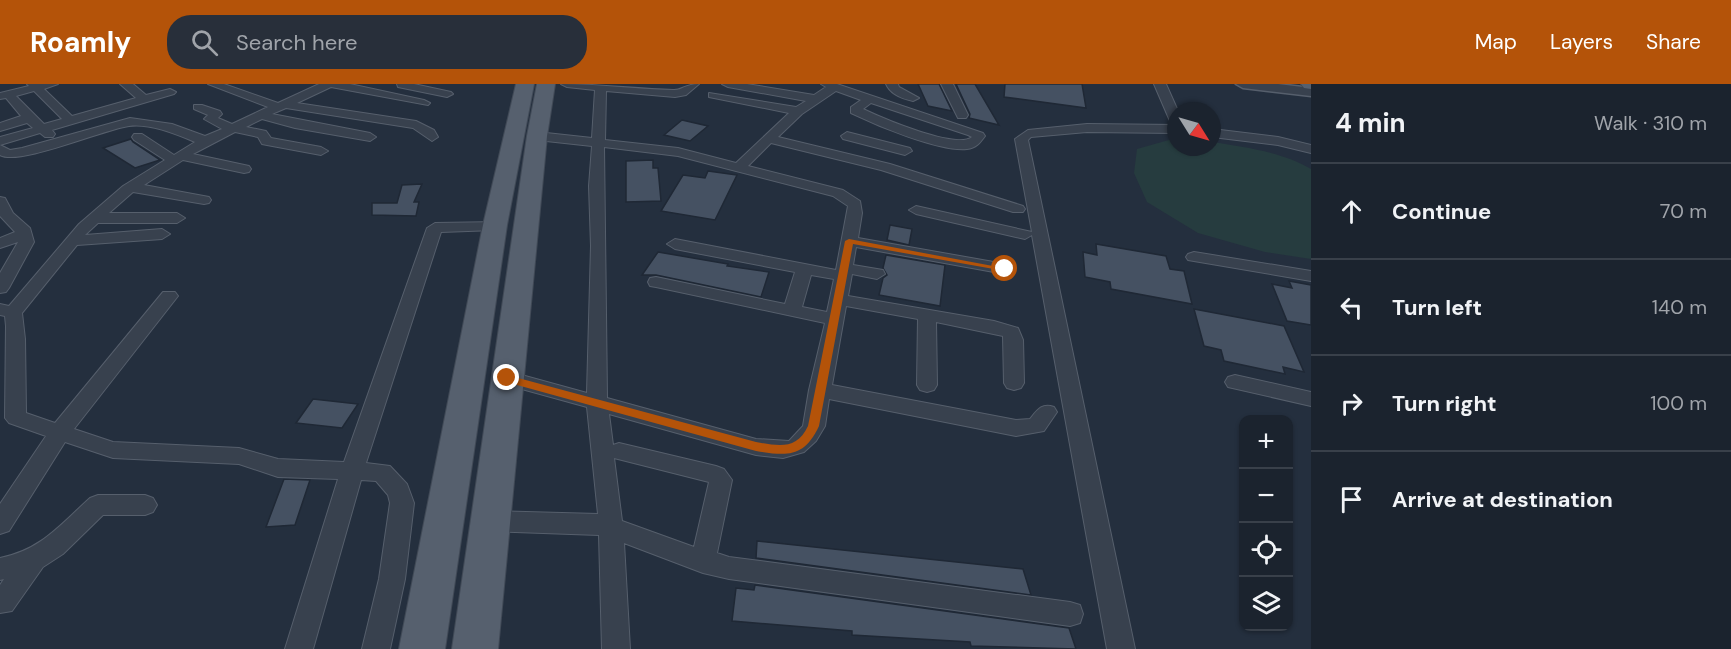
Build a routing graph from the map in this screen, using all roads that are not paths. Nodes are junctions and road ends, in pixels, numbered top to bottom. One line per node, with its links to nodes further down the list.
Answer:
1 (52, 84): 17 (street)
2 (126, 84): 27 (street)
3 (214, 84): 30 (street)
4 (328, 84): 30 (street)
5 (334, 84): 31 (street)
6 (397, 84): 22 (street)
7 (525, 84): 69 (main road)
8 (546, 84): 43 (main road)
9 (567, 84): 18 (street)
10 (693, 84): 18 (street)
11 (728, 84): 28 (street)
12 (892, 84): 26 (street)
13 (947, 84): 35 (street)
14 (1160, 84): 29 (street)
15 (1243, 84): 21 (street)
16 (831, 85): 25 (street); 28 (street)
17 (35, 86): 23 (street); 37 (street)
18 (601, 86): 53 (street)
19 (273, 91): 30 (street)
20 (170, 92): 27 (street)
21 (1311, 92)
22 (447, 94)
23 (4, 95): 36 (street)
24 (713, 95): 33 (street)
25 (871, 98): 44 (street); 44 (street)
26 (913, 98)
27 (144, 99): 37 (street)
28 (815, 99): 33 (street)
29 (1168, 102)
30 (285, 103): 34 (street); 47 (street)
31 (424, 103)
32 (198, 107): 39 (street)
33 (798, 111): 48 (street)
34 (261, 115): 39 (street); 46 (street)
35 (962, 115)
36 (29, 118): 38 (street); 40 (street)
37 (70, 121): 40 (street)
38 (0, 127)
39 (235, 127): 51 (street); 56 (street)
40 (42, 129): 49 (street); 50 (street)
41 (1167, 129): 117 (street)
42 (1221, 134): 55 (street)
43 (537, 136): 53 (street); 91 (main road)
44 (924, 136): 52 (street); 57 (street)
45 (138, 137): 58 (street)
46 (370, 137)
47 (432, 137)
48 (769, 139): 52 (street); 59 (street)
49 (0, 141)
50 (60, 141): 51 (street); 54 (street)
51 (205, 141): 58 (street)
52 (830, 141): 57 (street); 60 (street)
53 (600, 143): 59 (street); 97 (street)
54 (0, 148)
55 (1311, 149)
56 (321, 151)
57 (905, 151): 60 (street)
58 (178, 158): 61 (street); 62 (street)
59 (738, 168): 74 (street)
60 (885, 168): 64 (street)
61 (244, 169)
62 (132, 187): 63 (street); 67 (street)
63 (204, 200)
64 (921, 201): 65 (street); 72 (street)
65 (1018, 209)
66 (2, 211): 70 (street)
67 (95, 218): 68 (street); 73 (street)
68 (177, 218)
69 (495, 225): 102 (street); 114 (main road)
70 (25, 234): 75 (street); 84 (street)
71 (162, 234): 73 (street)
72 (1025, 234)
73 (72, 241): 88 (street)
74 (849, 241): 79 (street); 80 (street)
75 (0, 243)
76 (675, 244): 78 (street)
77 (1194, 257): 82 (street)
78 (804, 269): 80 (street); 87 (street)
79 (1005, 269)
80 (843, 272): 81 (street); 86 (street)
81 (877, 274)
82 (1311, 276)
83 (656, 282): 87 (street)
84 (0, 288)
85 (169, 296): 100 (street)
86 (837, 299): 89 (street); 90 (street)
87 (792, 310): 90 (street)
88 (6, 311): 99 (street)
89 (927, 315): 93 (street); 94 (street)
90 (833, 319): 95 (street)
91 (507, 378): 97 (street); 104 (main road)
92 (1235, 382): 96 (street)
93 (1014, 383)
94 (927, 385)
95 (819, 390): 97 (street); 98 (street)
96 (1311, 399)
97 (597, 403): 106 (street)
98 (1047, 412)
99 (8, 423): 100 (street)
100 (60, 432): 102 (street); 105 (street)
101 (619, 451): 108 (street)
102 (352, 470): 112 (street); 113 (street)
103 (145, 505): 107 (street)
104 (490, 521): 106 (street); 115 (main road)
105 (0, 524)
106 (611, 526): 108 (street); 116 (street)
107 (33, 561): 109 (street); 110 (street)
108 (703, 562): 111 (street)
109 (0, 569)
110 (3, 602)
111 (1070, 614)
112 (299, 649)
113 (376, 649)
114 (422, 649)
115 (475, 649)
116 (616, 649)
117 (1121, 649)

